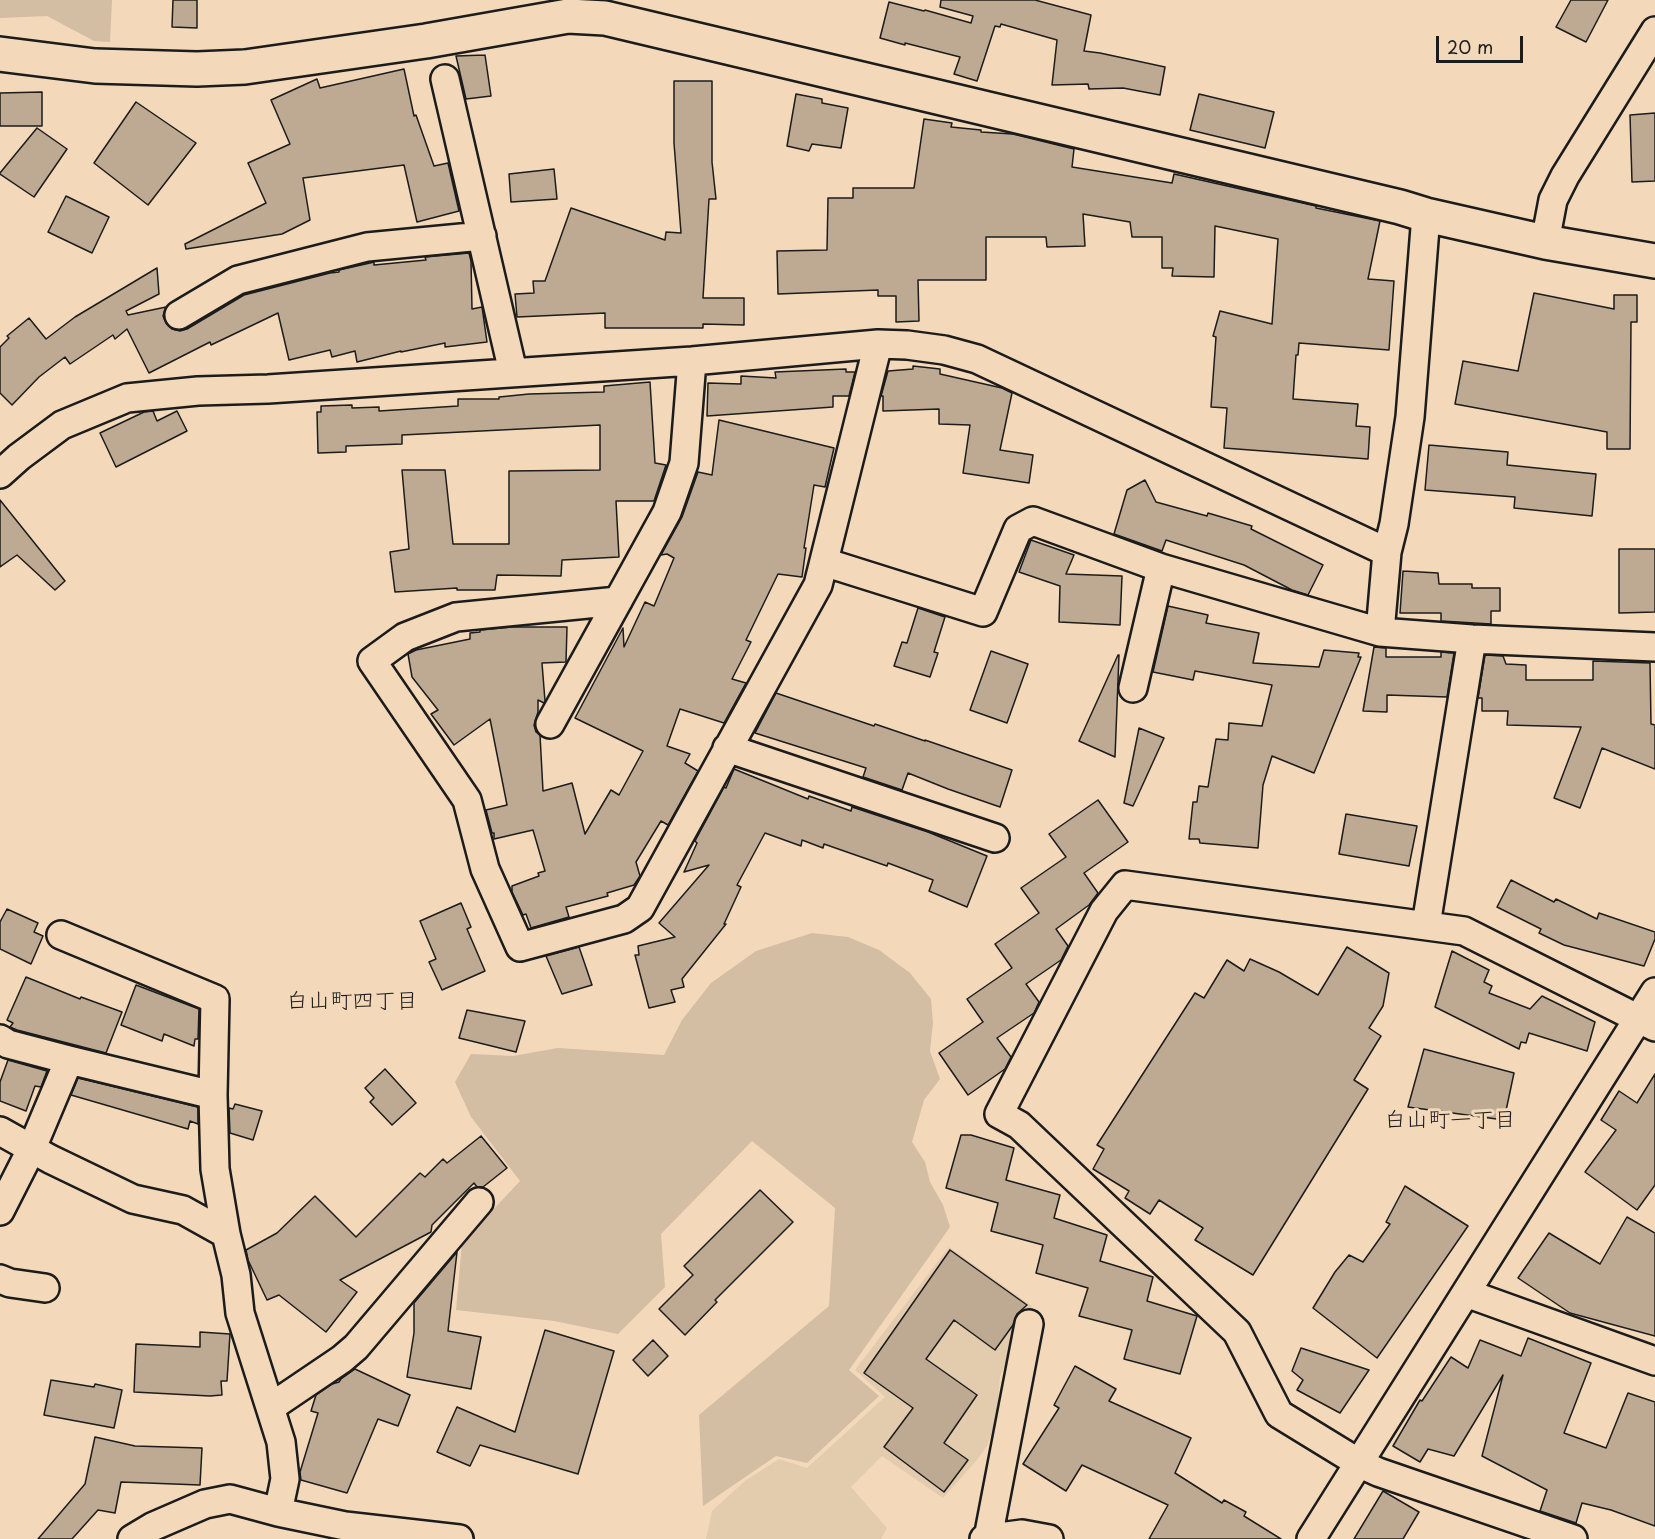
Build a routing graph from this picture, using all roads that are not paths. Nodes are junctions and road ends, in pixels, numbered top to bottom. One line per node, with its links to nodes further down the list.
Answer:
1 (581, 8): 3 (street); 5 (street)
2 (1655, 31): 7 (street)
3 (0, 54)
4 (445, 79): 6 (street)
5 (1426, 215): 7 (street); 14 (street)
6 (482, 236): 9 (street); 12 (street)
7 (1545, 242): 8 (street)
8 (1655, 261)
9 (179, 315)
10 (878, 344): 11 (street); 14 (street); 15 (street)
11 (692, 361): 12 (street); 17 (street)
12 (513, 372): 13 (street)
13 (0, 474)
14 (1387, 552): 18 (street)
15 (824, 562): 16 (street); 23 (street)
16 (1161, 568): 18 (street); 21 (street)
17 (618, 601): 22 (street); 23 (street)
18 (1380, 632): 19 (street)
19 (1472, 639): 20 (street); 25 (street)
20 (1655, 647)
21 (1133, 688)
22 (550, 724)
23 (727, 748): 24 (street)
24 (994, 838)
25 (1426, 925): 28 (street); 43 (street)
26 (61, 935): 31 (street)
27 (1655, 992): 28 (street)
28 (1646, 1023): 39 (street)
29 (0, 1039): 30 (street)
30 (69, 1060): 31 (street); 33 (street)
31 (213, 1095): 36 (street)
32 (0, 1131): 33 (street)
33 (32, 1148): 35 (street); 36 (street)
34 (479, 1202): 42 (street)
35 (0, 1211)
36 (226, 1234): 42 (street)
37 (0, 1279): 38 (street)
38 (45, 1288)
39 (1466, 1293): 41 (street); 43 (street)
40 (1029, 1324): 46 (street)
41 (1655, 1361)
42 (271, 1407): 44 (street)
43 (1359, 1463): 50 (street); 51 (street)
44 (278, 1512): 45 (street); 47 (street)
45 (345, 1532): 48 (street)
46 (986, 1538): 49 (street)
47 (132, 1539)
48 (459, 1539)
49 (1049, 1539)
50 (1311, 1539)
51 (1573, 1539)

